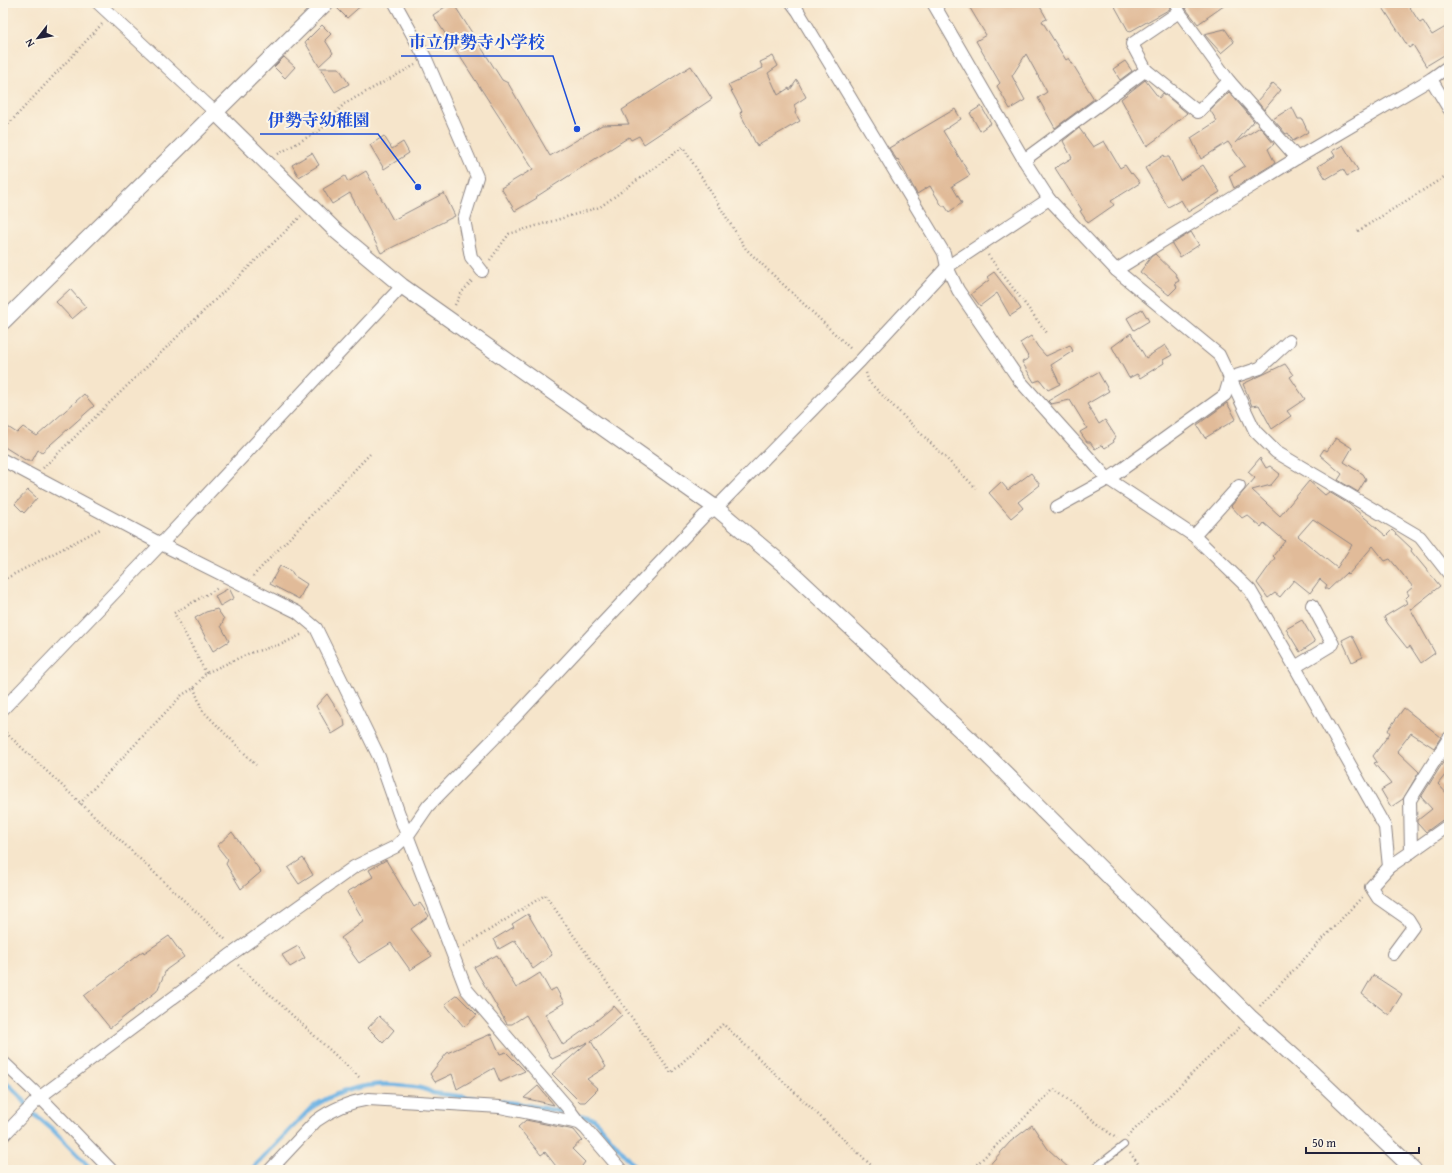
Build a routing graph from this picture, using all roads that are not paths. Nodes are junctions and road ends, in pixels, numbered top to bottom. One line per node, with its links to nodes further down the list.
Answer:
1 (98, 3): 12 (street)
2 (326, 3): 12 (street)
3 (395, 3): 18 (street)
4 (792, 3): 16 (street)
5 (935, 4): 14 (street)
6 (1178, 8): 8 (street); 10 (street)
7 (1449, 66): 9 (street)
8 (1146, 70): 10 (street); 14 (street)
9 (1431, 79): 11 (street); 13 (street)
10 (1229, 81): 13 (street)
11 (1449, 109)
12 (214, 112): 19 (street); 20 (street)
13 (1297, 158): 17 (street)
14 (1024, 160): 15 (street)
15 (1049, 199): 16 (street); 17 (street)
16 (947, 267): 24 (street); 27 (street)
17 (1116, 270): 22 (street)
18 (482, 271)
19 (402, 286): 27 (street); 29 (street)
20 (3, 322)
21 (1289, 341): 22 (street)
22 (1230, 378): 24 (street); 30 (street)
23 (3, 460): 29 (street)
24 (1108, 479): 26 (street); 28 (street)
25 (1239, 486): 28 (street)
26 (1057, 507)
27 (716, 508): 36 (street); 49 (street)
28 (1194, 536): 32 (street)
29 (161, 544): 33 (street); 36 (street)
30 (1449, 574)
31 (1312, 605): 32 (street)
32 (1295, 667): 38 (street)
33 (3, 709)
34 (1449, 738): 37 (street)
35 (1449, 825): 37 (street)
36 (408, 834): 41 (street); 42 (street)
37 (1411, 852): 38 (street)
38 (1389, 867): 39 (street)
39 (1393, 954)
40 (3, 1062): 41 (street)
41 (37, 1099): 43 (street); 45 (street)
42 (578, 1121): 46 (street); 47 (street)
43 (3, 1136)
44 (1122, 1144): 48 (lane)
45 (111, 1170)
46 (270, 1170)
47 (621, 1170)
48 (1092, 1170)
49 (1414, 1170)

